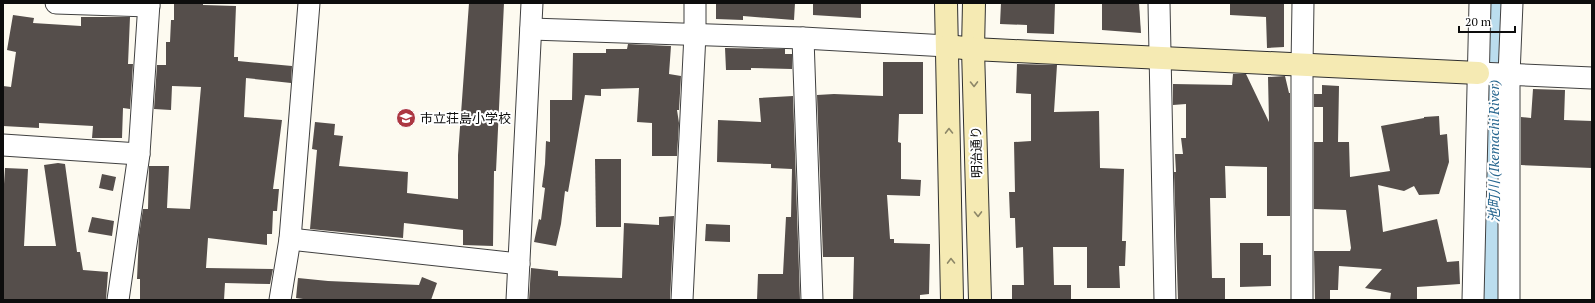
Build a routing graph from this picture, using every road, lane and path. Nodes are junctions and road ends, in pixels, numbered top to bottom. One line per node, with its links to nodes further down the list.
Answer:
1 (56, 3): 11 (street)
2 (309, 3): 24 (street)
3 (532, 3): 12 (street)
4 (695, 3): 13 (street)
5 (946, 3): 15 (main road, 明治通り)
6 (974, 3): 16 (main road, 明治通り)
7 (1159, 3): 17 (street)
8 (1303, 3): 18 (street)
9 (1480, 3): 19 (street)
10 (1512, 3): 20 (street)
11 (149, 4): 23 (street)
12 (531, 29): 13 (street); 25 (street)
13 (695, 34): 14 (street); 29 (street)
14 (803, 38): 15 (street); 30 (street)
15 (947, 46): 16 (main road); 31 (main road, 明治通り, one-way to 15)
16 (973, 49): 17 (main road); 32 (main road, 明治通り, one-way to 32)
17 (1160, 58): 18 (main road); 33 (street)
18 (1302, 66): 19 (main road); 34 (street)
19 (1478, 73): 20 (street); 35 (street)
20 (1509, 75): 21 (street); 36 (street)
21 (1592, 78)
22 (3, 145): 23 (street)
23 (139, 154): 26 (street)
24 (290, 239): 25 (street); 27 (street)
25 (519, 264): 28 (street)
26 (118, 300)
27 (280, 300)
28 (517, 300)
29 (682, 300)
30 (812, 300)
31 (952, 300)
32 (980, 300)
33 (1165, 300)
34 (1302, 300)
35 (1473, 300)
36 (1509, 300)

